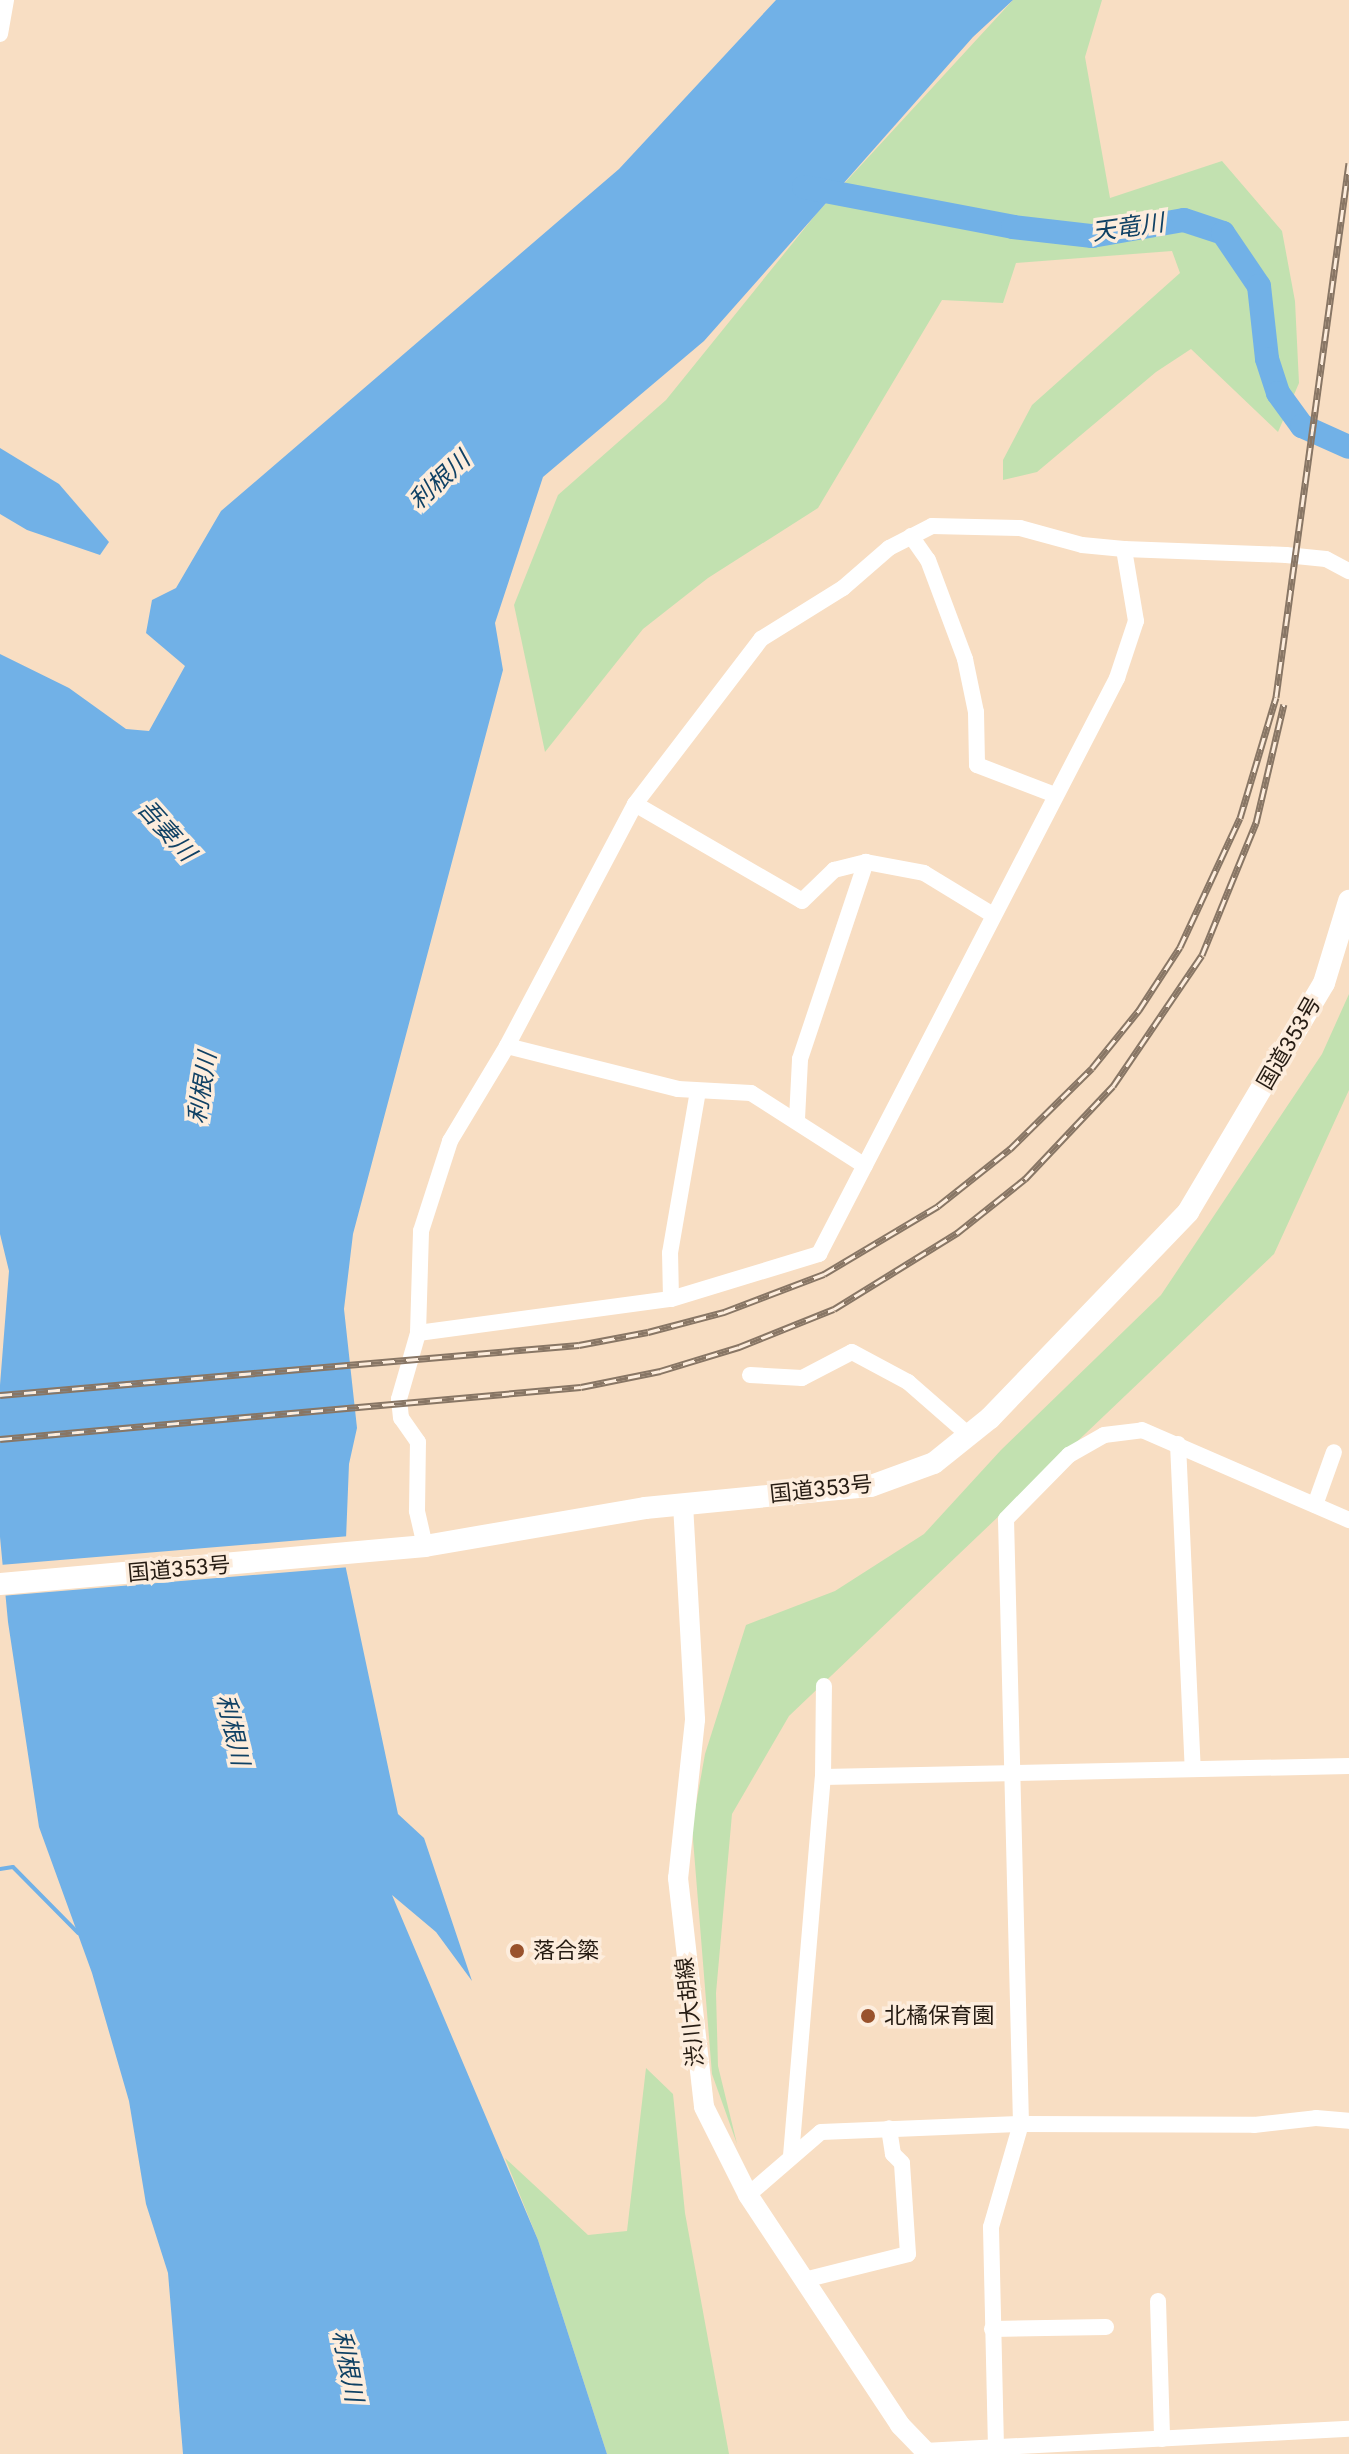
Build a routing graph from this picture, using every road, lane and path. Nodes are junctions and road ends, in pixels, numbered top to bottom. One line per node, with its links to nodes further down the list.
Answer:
1 (6, 0): 2 (street)
2 (0, 34)
3 (911, 536): 4 (street); 6 (street); 7 (street)
4 (1124, 549): 5 (street); 6 (street)
5 (1349, 571)
6 (1055, 795): 10 (street)
7 (635, 804): 8 (street); 11 (street)
8 (866, 862): 10 (street); 13 (street)
9 (1349, 901): 18 (highway, 国道353号)
10 (993, 915): 14 (street)
11 (507, 1046): 12 (street); 16 (street)
12 (698, 1091): 13 (street); 15 (street)
13 (797, 1119): 14 (street)
14 (865, 1166): 15 (street)
15 (671, 1299): 16 (street)
16 (418, 1333): 24 (street)
17 (750, 1375): 18 (street)
18 (970, 1436): 21 (highway, 国道353号)
19 (1178, 1444): 22 (street); 28 (street); 29 (street)
20 (1334, 1452): 22 (street)
21 (683, 1504): 24 (highway, 国道353号); 35 (main road, 渋川大胡線)
22 (1315, 1505): 23 (street)
23 (1349, 1520)
24 (416, 1548): 25 (highway, 国道353号)
25 (0, 1584)
26 (824, 1686): 30 (street)
27 (1349, 1766): 28 (street)
28 (1193, 1769): 29 (street)
29 (1009, 1774): 30 (street); 32 (street)
30 (823, 1777): 34 (street)
31 (1349, 2121): 32 (street)
32 (1021, 2124): 33 (street); 39 (street)
33 (889, 2128): 34 (street); 36 (street)
34 (791, 2156): 35 (street)
35 (748, 2195): 36 (main road, 渋川大胡線)
36 (804, 2280): 43 (main road, 渋川大胡線)
37 (1158, 2301): 41 (street)
38 (1106, 2327): 39 (street)
39 (992, 2329): 42 (street)
40 (1349, 2429): 41 (street)
41 (1162, 2439): 42 (street)
42 (996, 2448): 43 (street)
43 (926, 2452)

